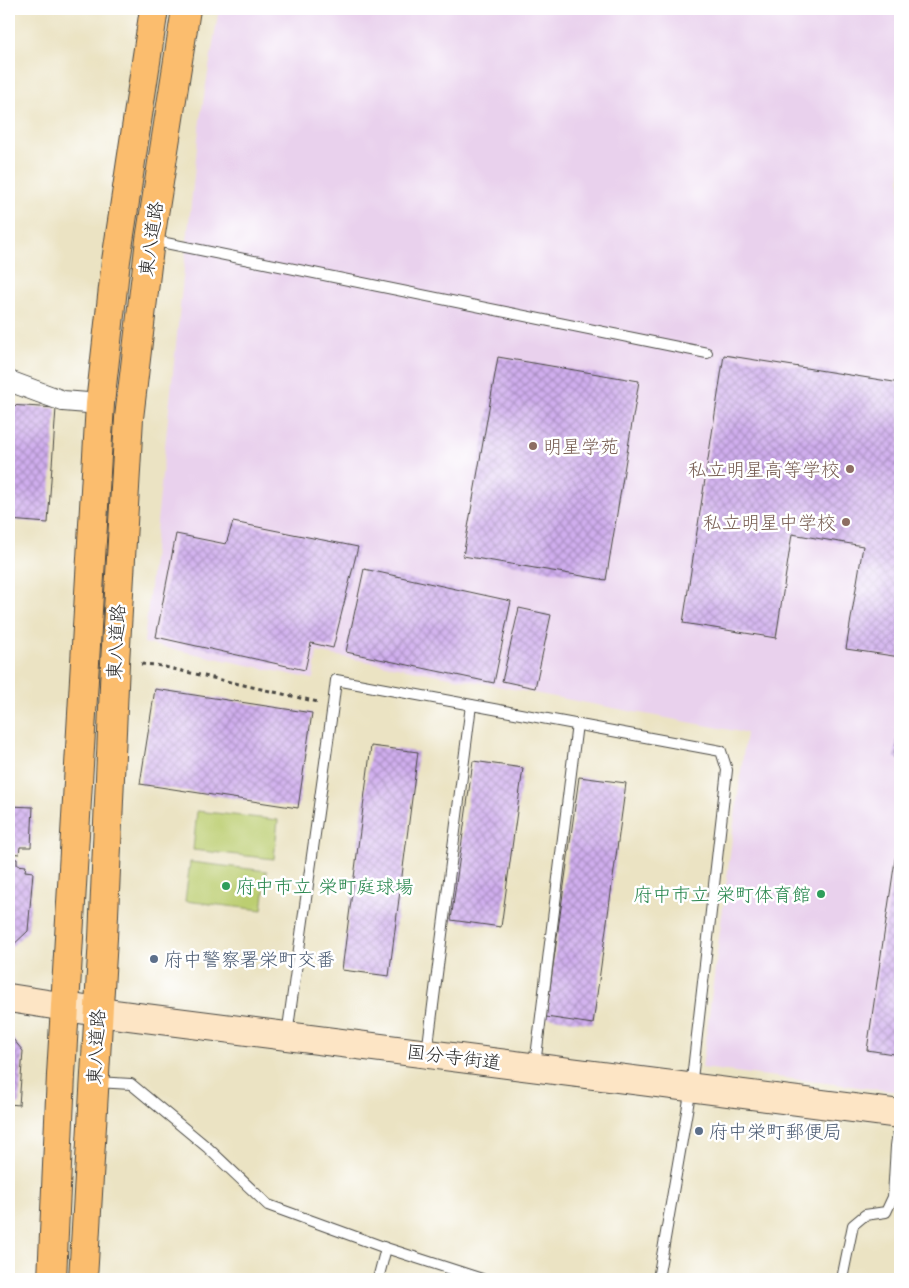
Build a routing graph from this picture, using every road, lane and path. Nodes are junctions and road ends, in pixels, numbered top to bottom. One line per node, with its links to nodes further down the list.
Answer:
1 (154, 9): 3 (main road, 東八道路)
2 (186, 9): 4 (main road, 東八道路)
3 (120, 234): 4 (main road); 7 (main road, 東八道路)
4 (150, 240): 5 (lane); 8 (main road, 東八道路)
5 (707, 354)
6 (9, 381): 7 (street)
7 (100, 404): 13 (main road, 東八道路)
8 (115, 663): 9 (path); 14 (main road, 東八道路)
9 (333, 705): 10 (lane); 15 (lane)
10 (472, 705): 11 (lane); 16 (lane)
11 (577, 724): 17 (lane); 19 (lane)
12 (9, 998): 13 (main road, 国分寺街道)
13 (64, 1007): 14 (main road, 国分寺街道); 23 (main road, 東八道路)
14 (98, 1012): 15 (main road, 国分寺街道); 18 (main road, 東八道路)
15 (286, 1036): 16 (main road, 国分寺街道)
16 (427, 1054): 17 (main road, 国分寺街道)
17 (534, 1067): 19 (main road, 国分寺街道)
18 (94, 1081): 22 (lane); 24 (main road, 東八道路)
19 (691, 1088): 20 (main road, 国分寺街道); 27 (lane)
20 (900, 1114)
21 (900, 1118): 28 (lane)
22 (386, 1248): 25 (lane); 26 (lane)
23 (52, 1279)
24 (83, 1279)
25 (378, 1279)
26 (482, 1279)
27 (658, 1279)
28 (842, 1279)

